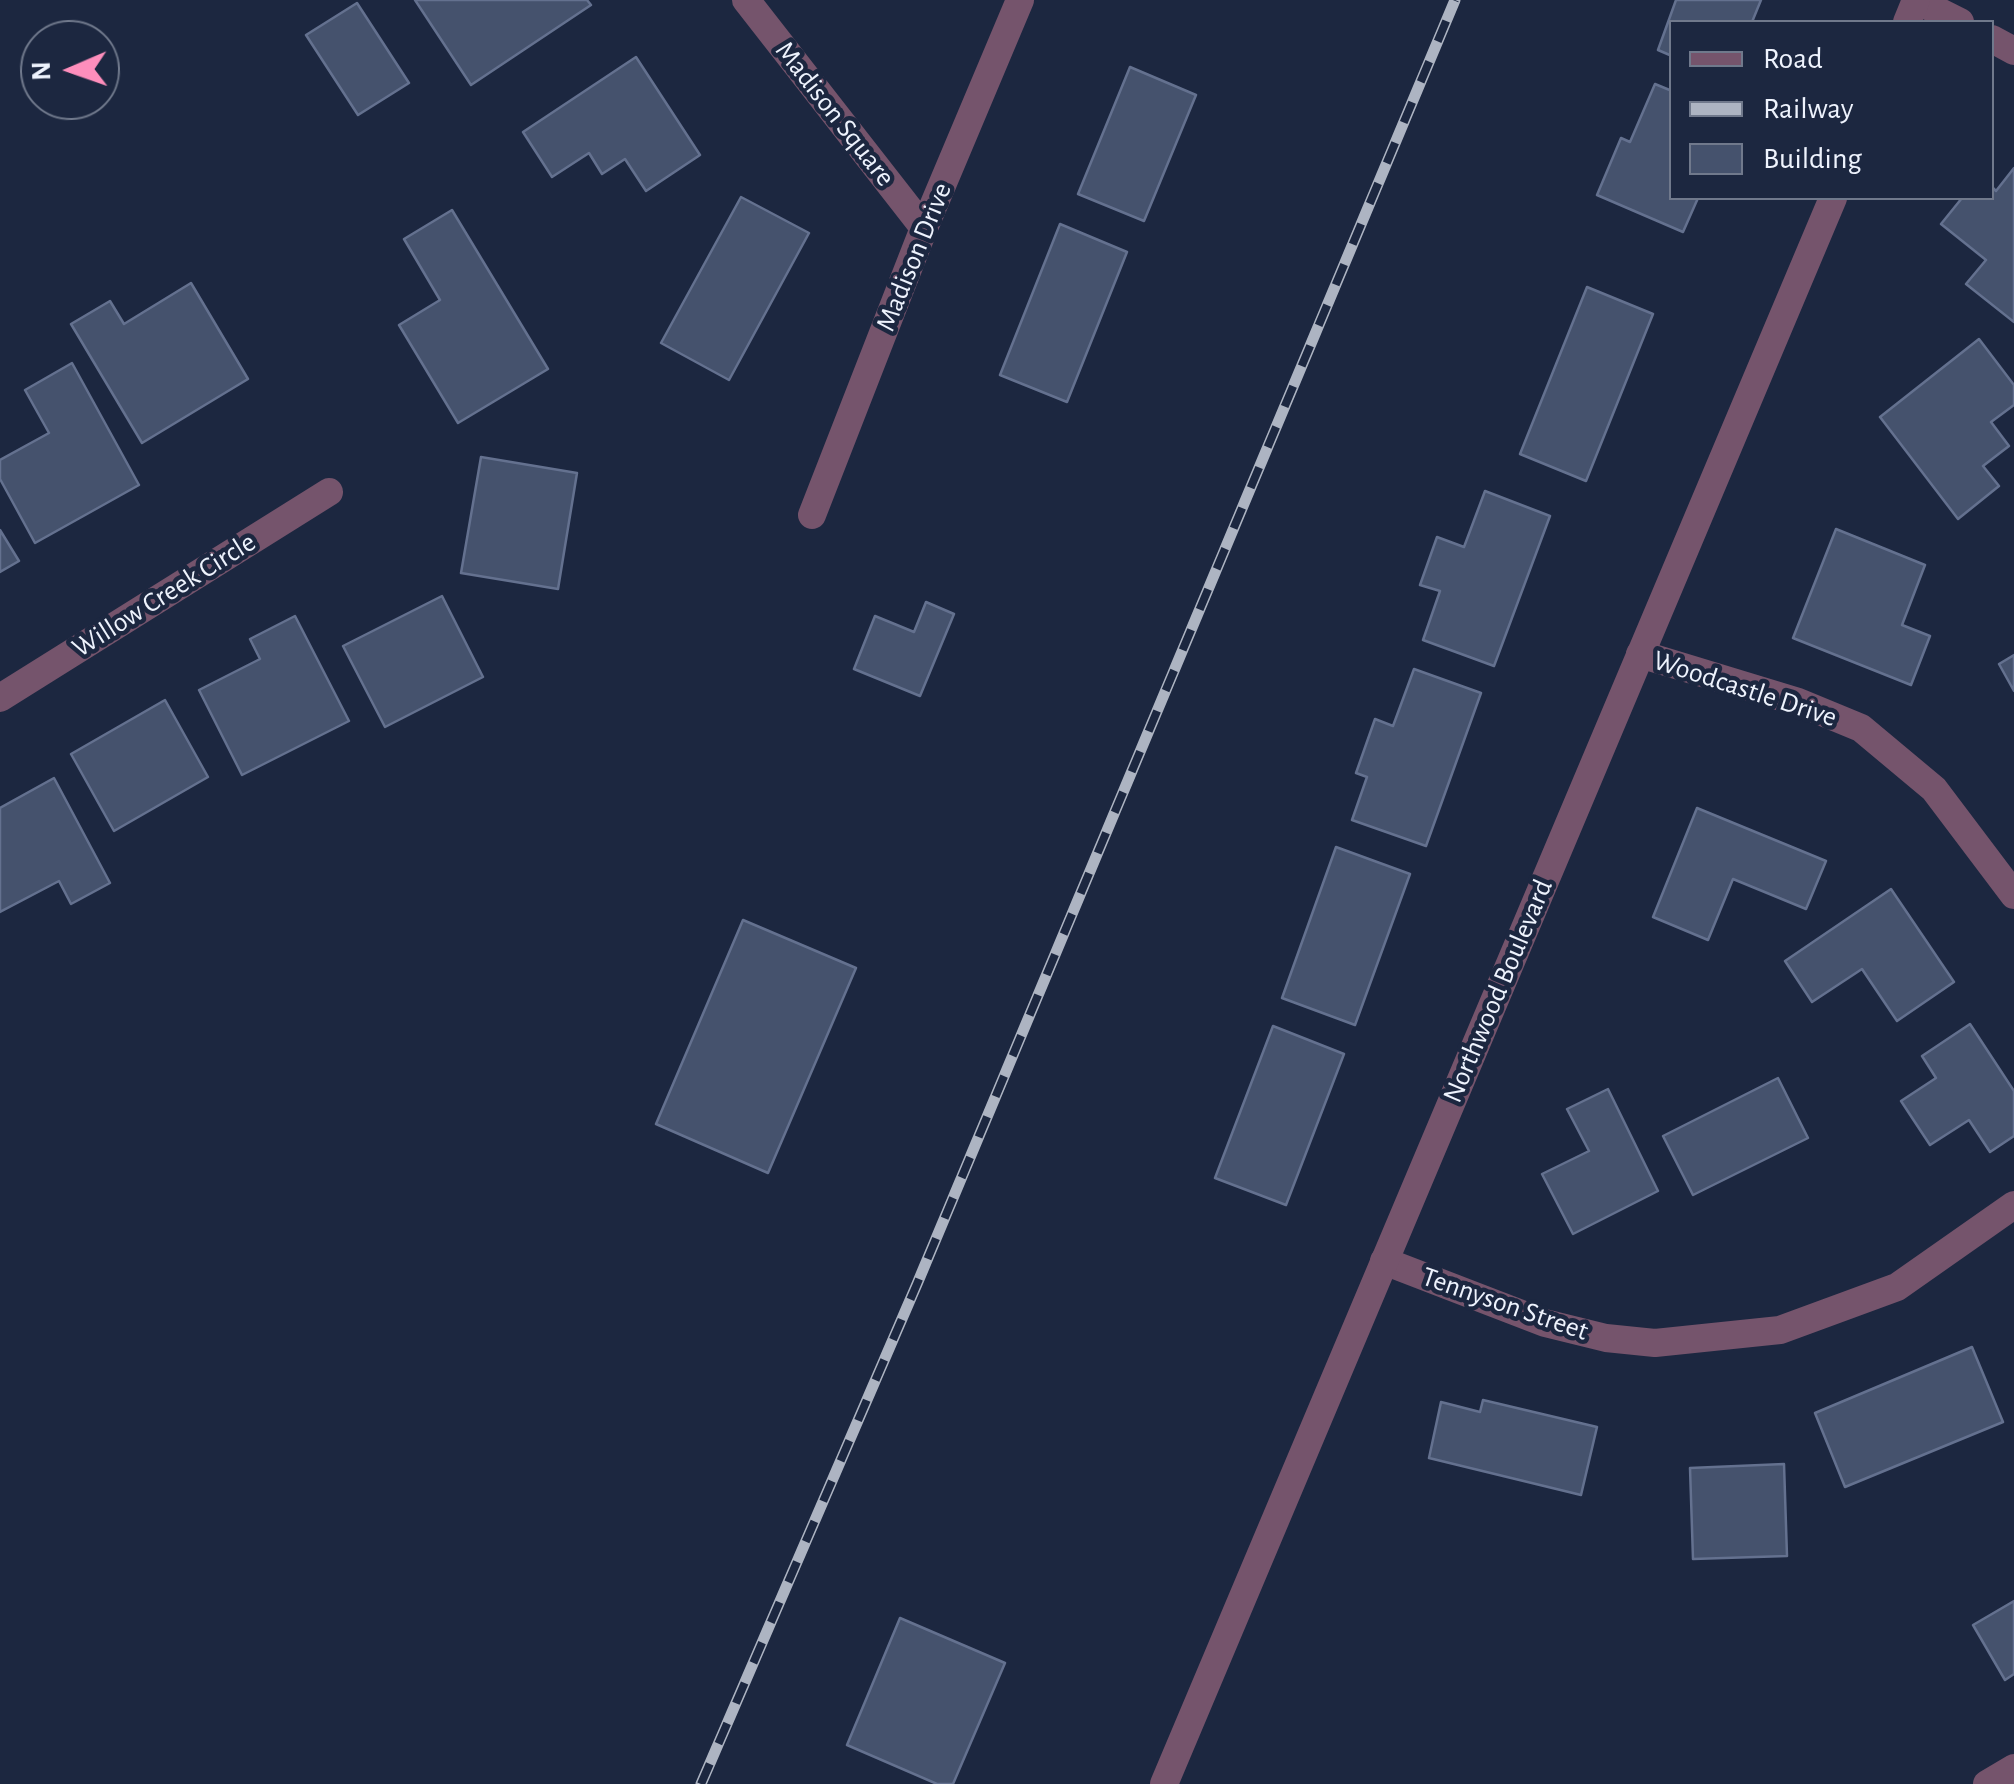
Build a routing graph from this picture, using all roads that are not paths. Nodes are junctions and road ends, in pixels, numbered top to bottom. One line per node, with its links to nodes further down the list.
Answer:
1 (746, 0): 6 (street, Madison Square)
2 (1020, 0): 6 (street, Madison Drive)
3 (1916, 0): 4 (street)
4 (1956, 20)
5 (1832, 200): 9 (street, Northwood Boulevard)
6 (924, 228): 8 (street, Madison Drive)
7 (329, 492): 10 (street, Willow Creek Circle)
8 (812, 515)
9 (1640, 654): 11 (street, Woodcastle Drive); 13 (street, Northwood Boulevard)
10 (0, 698)
11 (2014, 895)
12 (2014, 1205): 13 (street, Tennyson Street)
13 (1384, 1262): 15 (street, Northwood Boulevard)
14 (2014, 1768): 16 (street)
15 (1164, 1784)
16 (1987, 1784)

